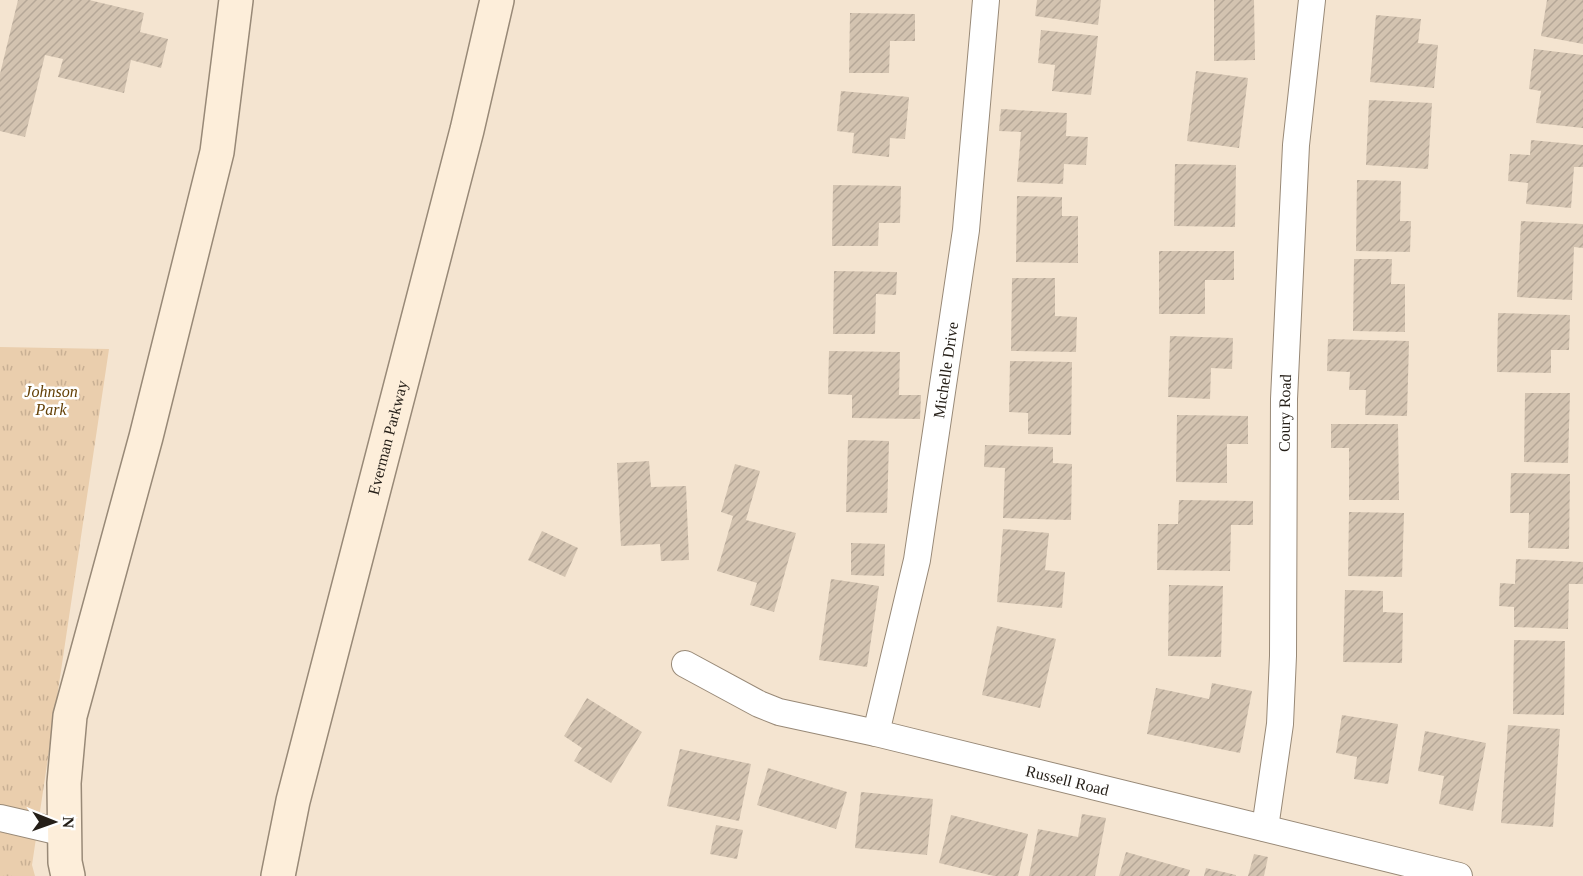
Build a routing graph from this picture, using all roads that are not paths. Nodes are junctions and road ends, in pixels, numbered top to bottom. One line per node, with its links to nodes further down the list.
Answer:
1 (236, 0): 9 (main road)
2 (497, 0): 11 (main road, Everman Parkway)
3 (986, 0): 6 (street, Michelle Drive)
4 (1312, 0): 8 (street, Coury Road)
5 (685, 664): 6 (street, Russell Road)
6 (876, 733): 8 (street, Russell Road)
7 (0, 818): 9 (street)
8 (1265, 828): 12 (street, Russell Road)
9 (65, 833): 10 (main road)
10 (68, 876)
11 (278, 876)
12 (1459, 876)

